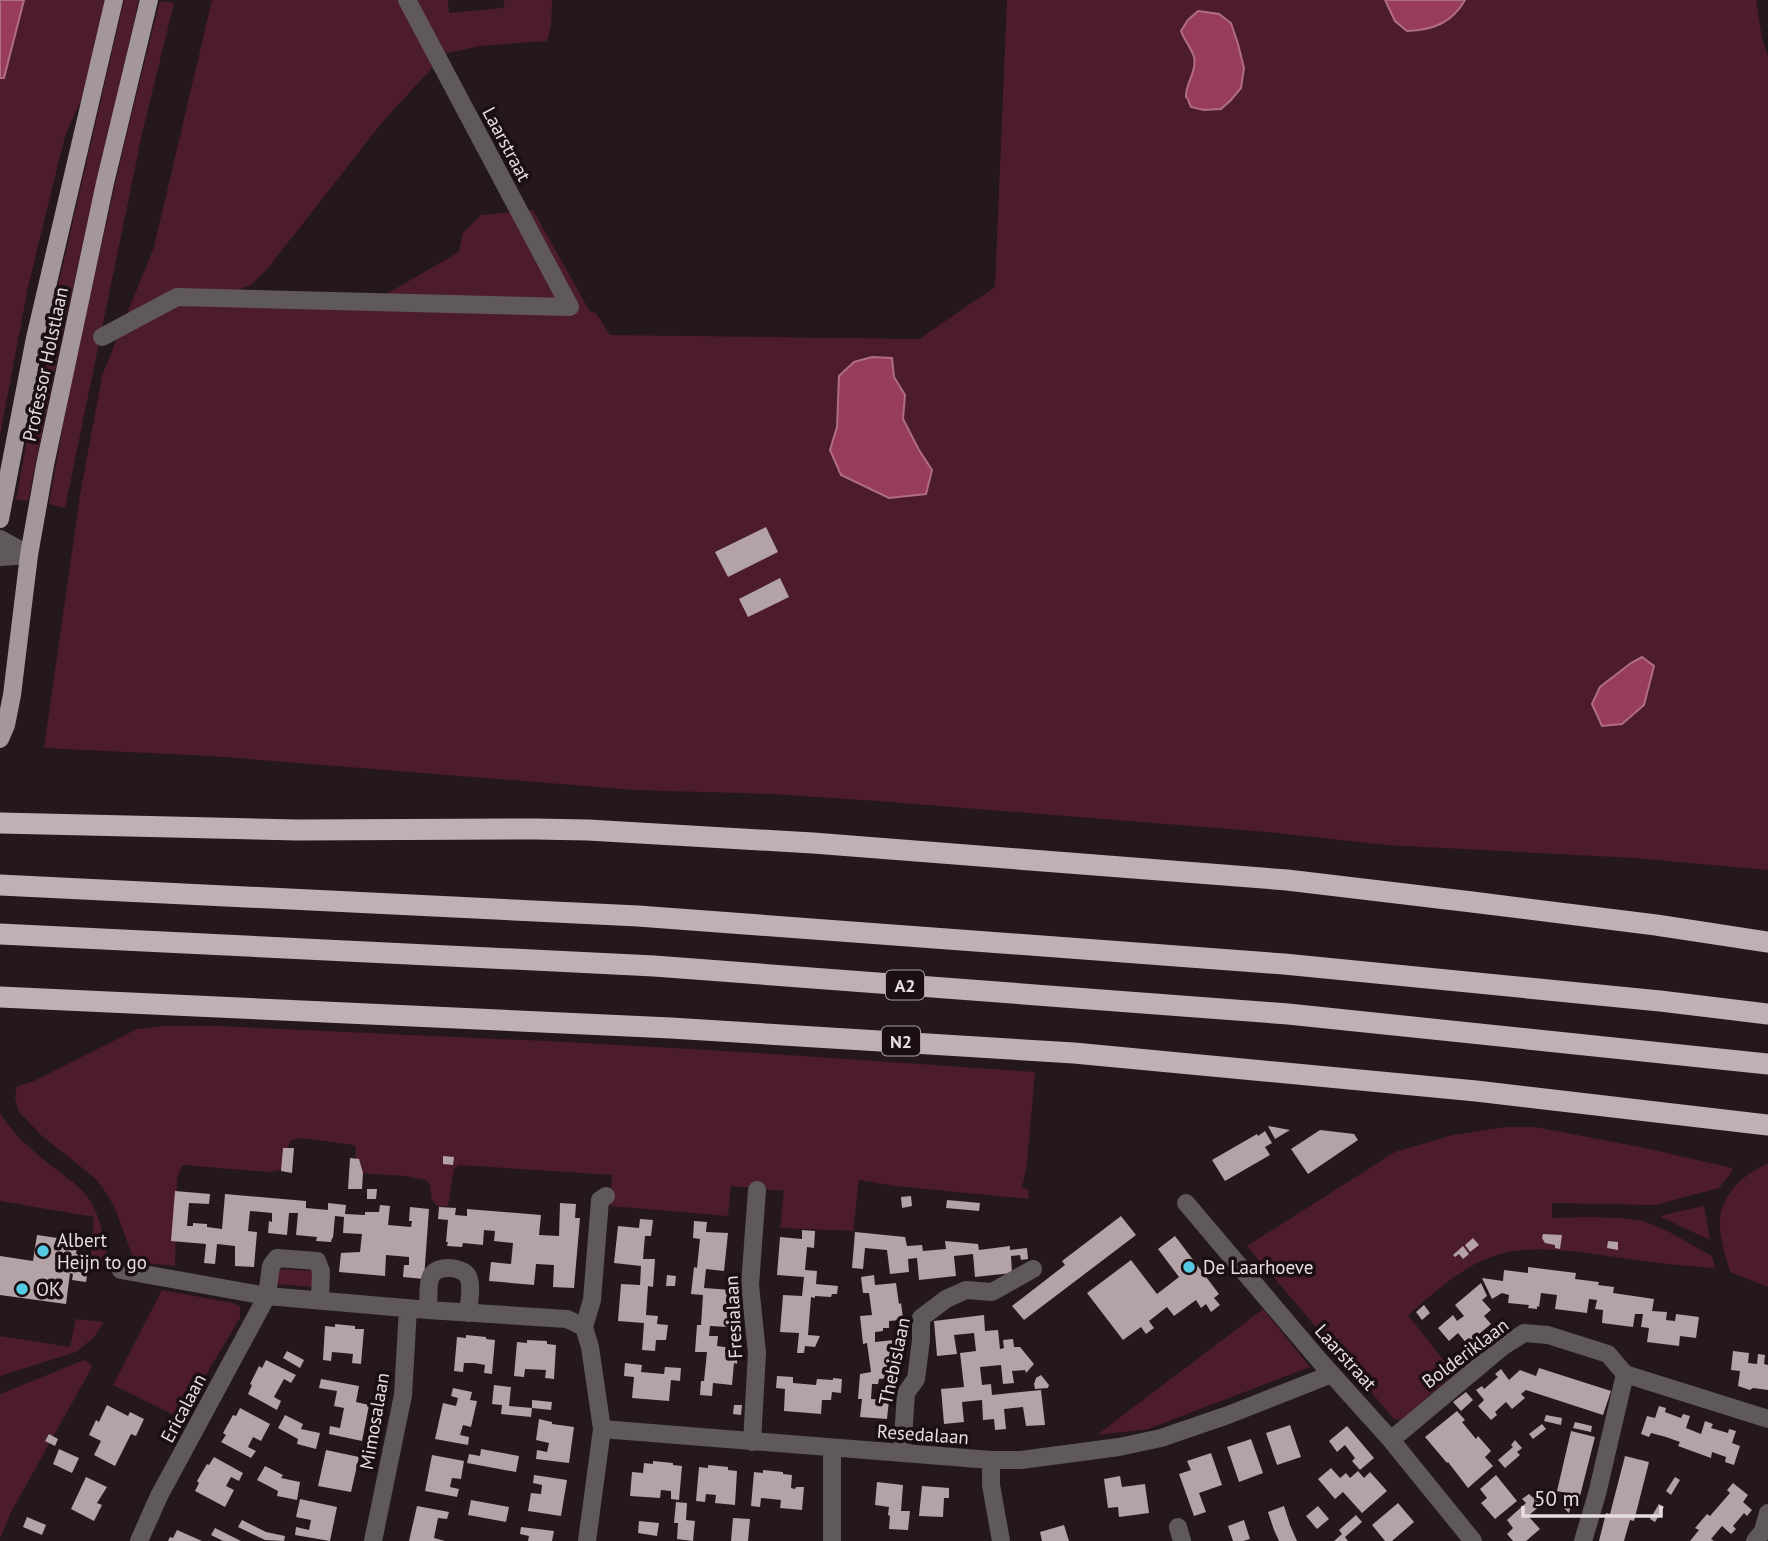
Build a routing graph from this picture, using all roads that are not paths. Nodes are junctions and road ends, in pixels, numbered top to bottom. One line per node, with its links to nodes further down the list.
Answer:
1 (114, 0): 5 (main road, Professor Holstlaan)
2 (149, 0): 7 (main road, Professor Holstlaan)
3 (407, 0): 4 (street, Laarstraat)
4 (102, 337)
5 (0, 519)
6 (0, 539): 7 (street)
7 (29, 555): 8 (street); 9 (main road, Professor Holstlaan)
8 (0, 557)
9 (0, 739)
10 (0, 823): 13 (highway)
11 (0, 885): 15 (highway)
12 (0, 934): 16 (highway, A2)
13 (1768, 942)
14 (0, 997): 17 (highway, N2)
15 (1768, 1014)
16 (1768, 1065)
17 (1768, 1125)
18 (757, 1190): 34 (street, Fresialaan)
19 (606, 1196): 28 (street)
20 (1186, 1203): 29 (street, Laarstraat)
21 (1033, 1269): 36 (street, Thebislaan)
22 (121, 1270): 23 (street)
23 (267, 1296): 24 (street); 24 (street); 39 (street, Ericalaan)
24 (320, 1300): 25 (street)
25 (408, 1308): 26 (street); 40 (street, Mimosalaan)
26 (428, 1310): 27 (street); 27 (street)
27 (468, 1313): 28 (street)
28 (584, 1327): 32 (street)
29 (1332, 1374): 33 (street, Laarstraat); 37 (street, Resedalaan)
30 (1625, 1374): 31 (street, Bolderiklaan); 33 (street, Bolderiklaan); 45 (street)
31 (1768, 1419)
32 (602, 1429): 34 (street, Resedalaan); 41 (street)
33 (1391, 1440): 44 (street, Laarstraat)
34 (752, 1442): 35 (street, Resedalaan)
35 (832, 1448): 36 (street, Resedalaan); 42 (street)
36 (902, 1453): 37 (street, Resedalaan)
37 (990, 1460): 43 (street)
38 (1768, 1513): 46 (street)
39 (139, 1541)
40 (373, 1541)
41 (587, 1541)
42 (832, 1541)
43 (1001, 1541)
44 (1473, 1541)
45 (1583, 1541)
46 (1755, 1541)

